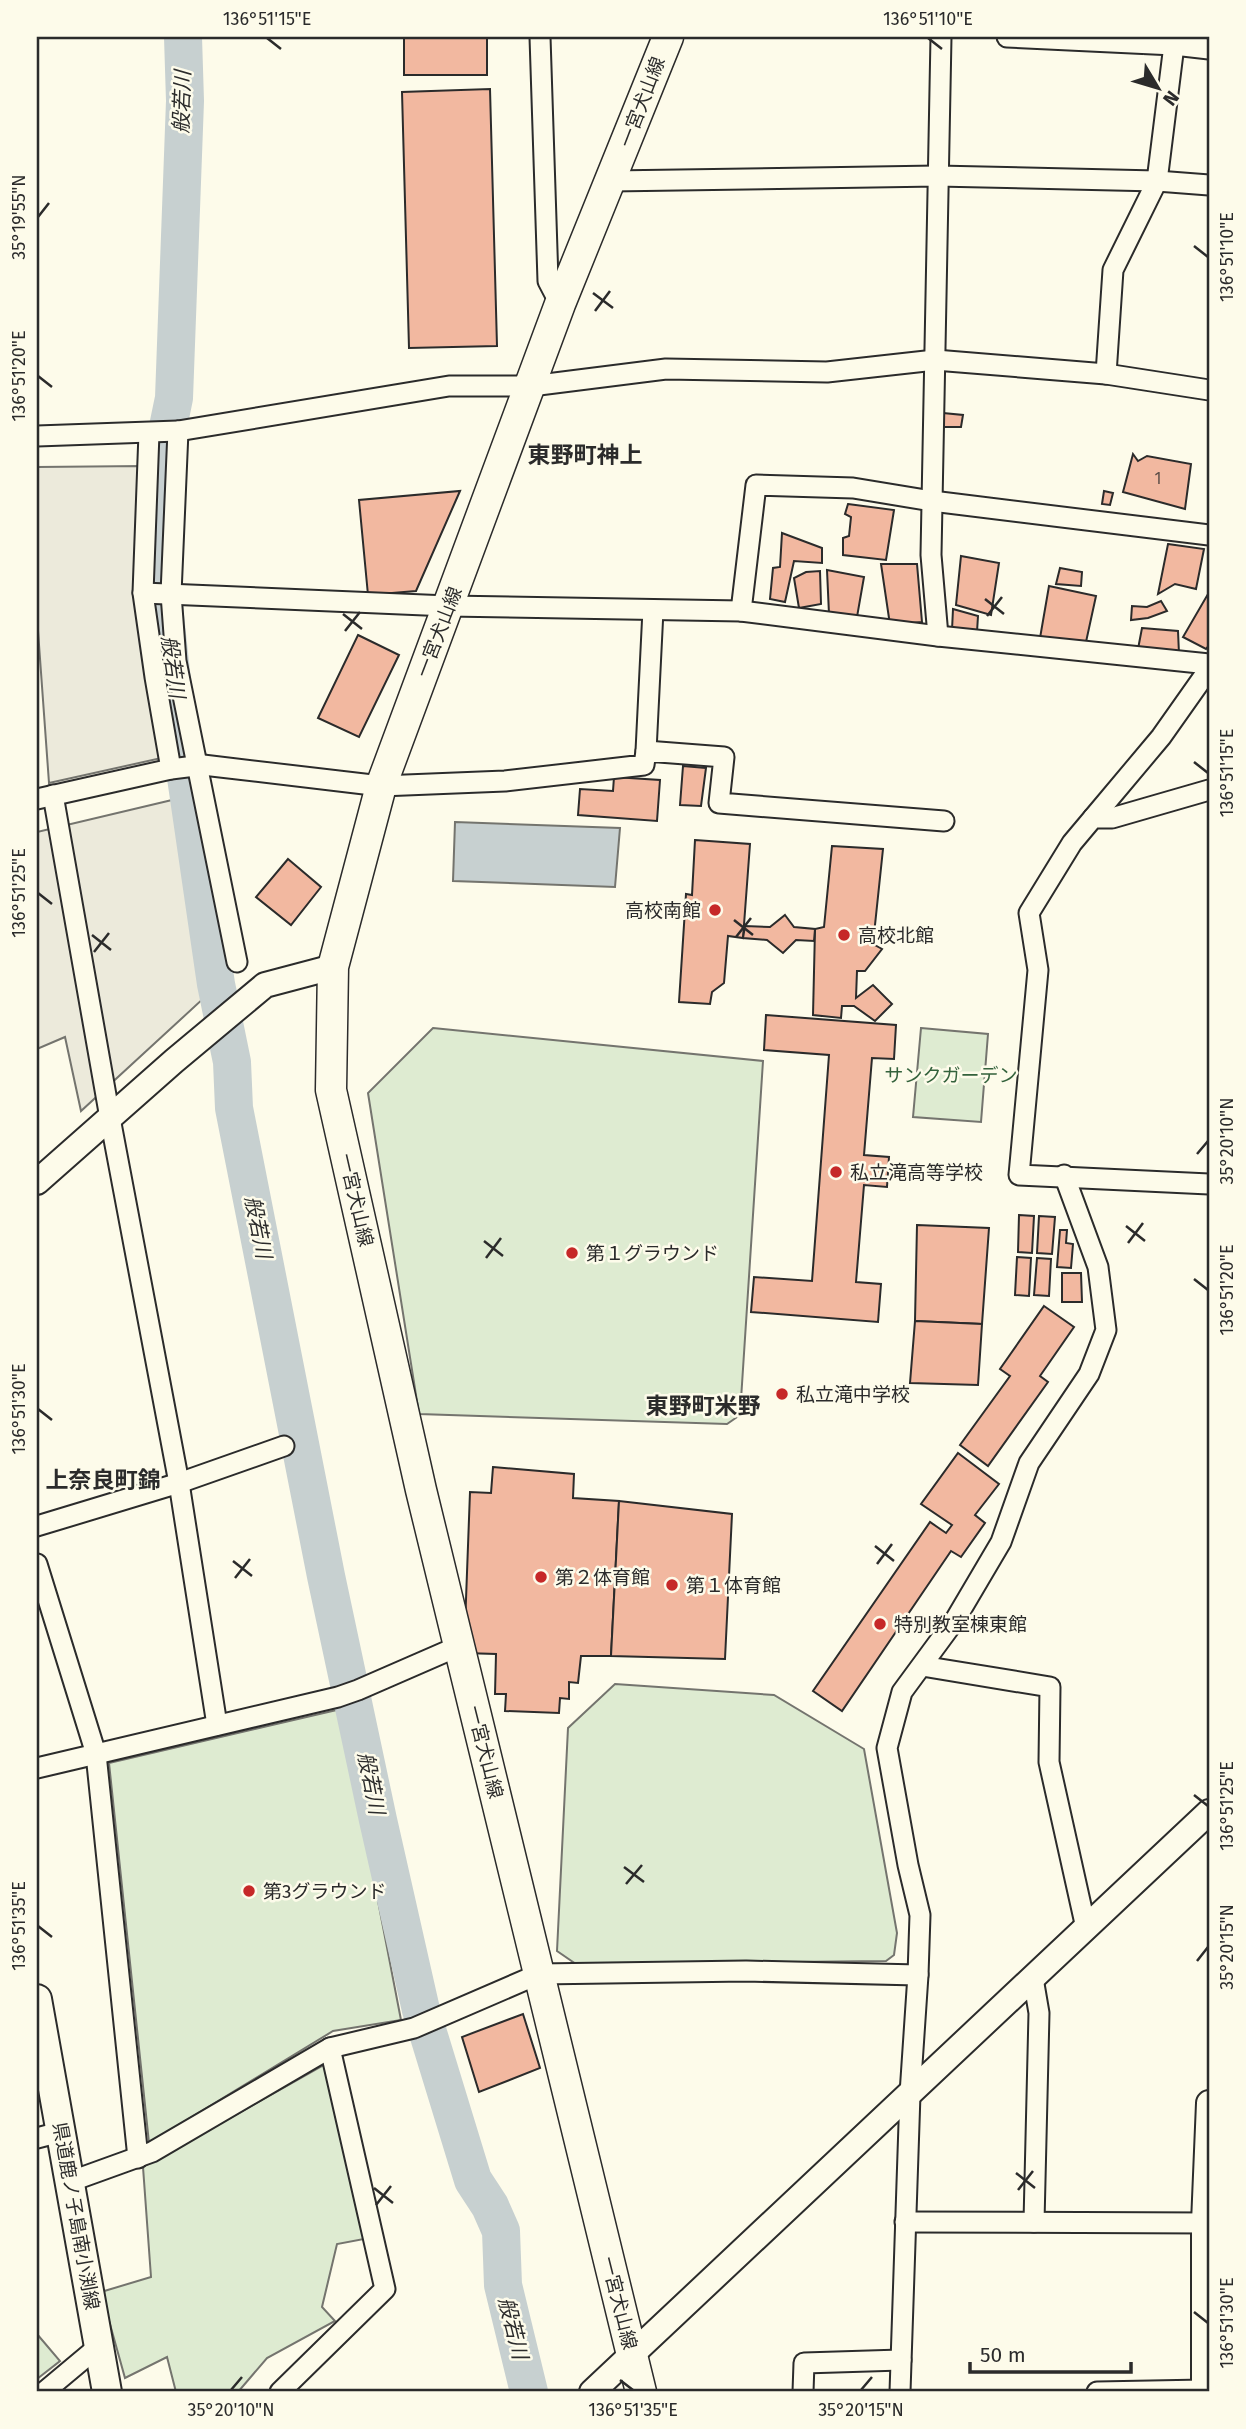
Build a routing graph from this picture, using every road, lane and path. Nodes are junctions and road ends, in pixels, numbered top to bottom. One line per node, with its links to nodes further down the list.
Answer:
1 (541, 37): 11 (street)
2 (667, 37): 8 (main road, 一宮犬山線)
3 (942, 37): 7 (street)
4 (1007, 37): 5 (street)
5 (1166, 42): 6 (street); 9 (street)
6 (1209, 49)
7 (937, 176): 8 (street); 9 (street); 12 (street)
8 (611, 181): 11 (main road, 一宮犬山線)
9 (1157, 181): 10 (street); 13 (street)
10 (1209, 185)
11 (560, 304): 14 (main road, 一宮犬山線)
12 (935, 360): 13 (street); 14 (street); 19 (street)
13 (1106, 374): 15 (street)
14 (531, 386): 16 (street); 23 (main road, 一宮犬山線)
15 (1209, 390)
16 (178, 431): 17 (street); 22 (street)
17 (149, 433): 18 (street); 21 (street)
18 (37, 436)
19 (932, 501): 20 (street); 25 (street); 26 (street)
20 (1209, 535)
21 (144, 593): 22 (street); 30 (street)
22 (171, 594): 23 (street); 29 (street)
23 (448, 606): 24 (street); 31 (main road, 一宮犬山線)
24 (653, 610): 25 (street); 28 (street)
25 (741, 611): 26 (street)
26 (938, 636): 27 (street)
27 (1209, 667): 34 (street)
28 (646, 751): 31 (street); 35 (street)
29 (197, 766): 30 (street); 31 (street); 36 (street)
30 (171, 769): 33 (street)
31 (380, 786): 37 (main road, 一宮犬山線)
32 (1209, 790): 34 (street)
33 (45, 797): 38 (street)
34 (1093, 818): 39 (street)
35 (944, 821)
36 (237, 962)
37 (333, 967): 38 (street); 46 (main road, 一宮犬山線)
38 (110, 1118): 40 (street); 43 (street)
39 (1065, 1175): 41 (street); 47 (street)
40 (37, 1182)
41 (1209, 1184)
42 (284, 1446): 43 (street)
43 (179, 1483): 44 (street); 48 (street)
44 (37, 1526)
45 (37, 1564): 49 (street)
46 (459, 1646): 48 (street); 53 (main road, 一宮犬山線)
47 (922, 1666): 52 (street); 54 (street)
48 (217, 1725): 49 (street)
49 (96, 1754): 50 (street); 61 (street)
50 (37, 1768)
51 (1209, 1812): 52 (street)
52 (1086, 1928): 55 (street)
53 (539, 1974): 54 (street); 57 (street); 67 (main road, 一宮犬山線)
54 (918, 1975): 58 (street)
55 (1033, 1978): 58 (street); 64 (street)
56 (37, 1999): 60 (main road, 県道鹿ノ子島南小渕線)
57 (330, 2048): 61 (street); 72 (street)
58 (910, 2094): 63 (street); 67 (street)
59 (1209, 2103): 65 (street)
60 (49, 2135): 62 (main road, 県道鹿ノ子島南小渕線)
61 (138, 2158): 62 (street)
62 (69, 2182): 66 (main road, 県道鹿ノ子島南小渕線)
63 (905, 2222): 64 (street); 68 (street)
64 (1034, 2222): 65 (street)
65 (1207, 2223): 69 (street)
66 (99, 2346): 70 (street); 71 (main road, 県道鹿ノ子島南小渕線)
67 (631, 2353): 73 (street); 74 (main road, 一宮犬山線)
68 (901, 2360): 75 (street); 76 (street)
69 (1205, 2388): 77 (street)
70 (44, 2392)
71 (107, 2392)
72 (280, 2392)
73 (592, 2392)
74 (641, 2392)
75 (803, 2392)
76 (900, 2392)
77 (1097, 2392)

